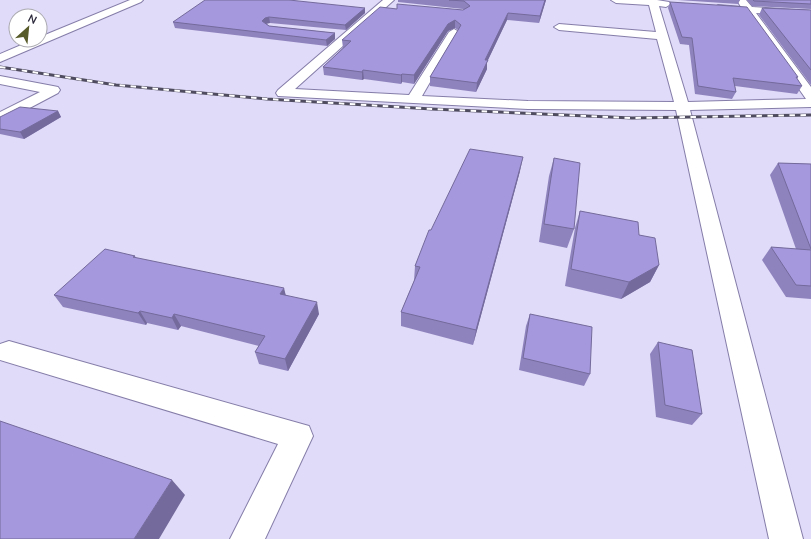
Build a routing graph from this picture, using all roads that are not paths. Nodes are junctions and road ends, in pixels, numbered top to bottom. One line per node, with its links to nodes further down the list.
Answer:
1 (138, 0): 15 (street)
2 (616, 0): 4 (street)
3 (741, 0): 8 (street)
4 (653, 2): 6 (street); 14 (street)
5 (390, 4): 13 (street)
6 (678, 5)
7 (710, 7): 8 (street)
8 (749, 10): 9 (street); 17 (street)
9 (811, 14)
10 (559, 27): 14 (street)
11 (454, 32): 18 (street)
12 (333, 34): 13 (street)
13 (348, 36): 18 (street)
14 (663, 36): 20 (street)
15 (0, 58)
16 (0, 80): 21 (street)
17 (811, 96)
18 (412, 99): 20 (street)
19 (811, 103): 20 (street)
20 (682, 106): 24 (street)
21 (0, 118)
22 (8, 352): 23 (street)
23 (247, 539)
24 (786, 539)

